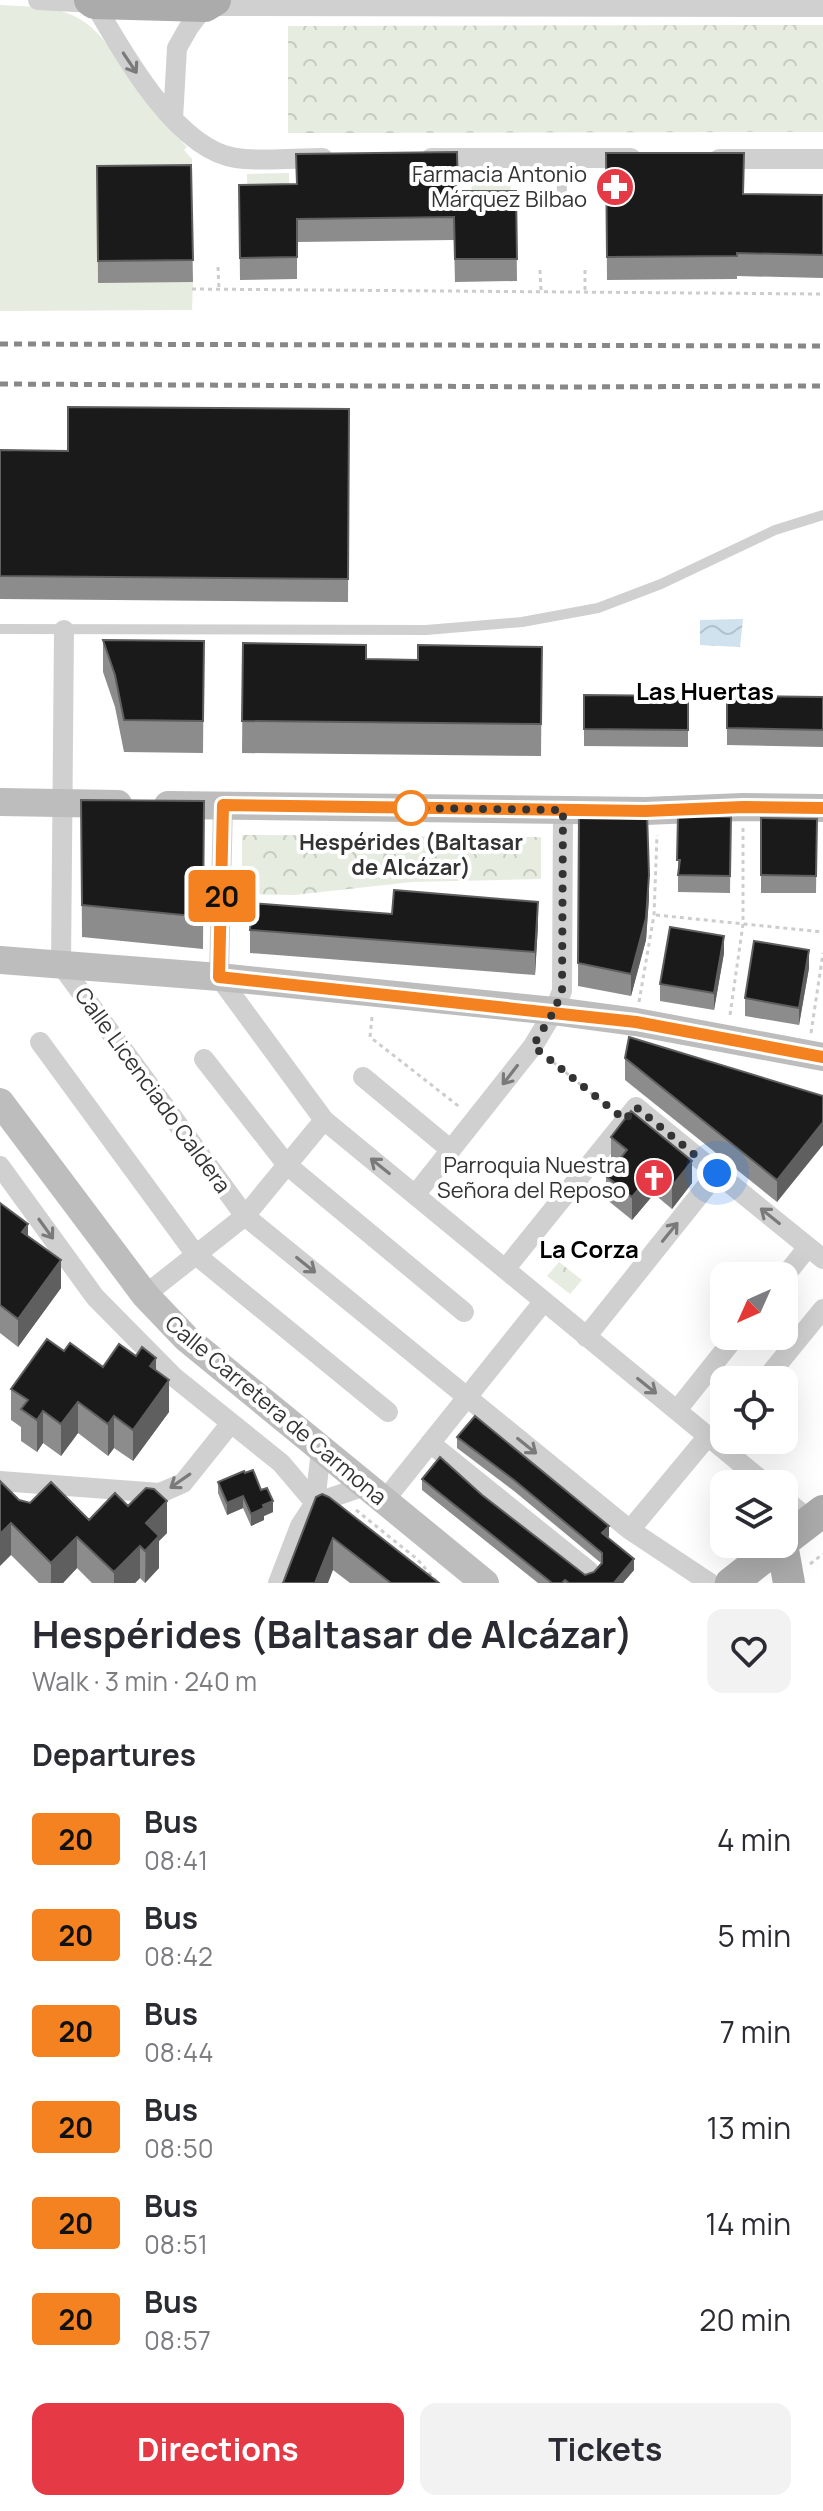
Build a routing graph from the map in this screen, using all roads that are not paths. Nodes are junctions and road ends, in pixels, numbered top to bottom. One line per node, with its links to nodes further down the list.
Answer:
1 (38, 0): 2 (street)
2 (92, 1): 3 (main road); 5 (street, one-way to 5)
3 (210, 3): 4 (street); 5 (street)
4 (823, 7)
5 (173, 119): 6 (street)
6 (341, 158)
7 (404, 158): 8 (street)
8 (561, 158): 9 (street); 12 (lane)
9 (653, 158)
10 (700, 158): 11 (street)
11 (823, 159)
12 (562, 193)
13 (823, 515): 15 (lane)
14 (0, 629): 15 (lane)
15 (64, 630): 17 (street)
16 (0, 802): 17 (main road)
17 (63, 803): 18 (main road); 23 (street)
18 (223, 805): 20 (main road); 24 (street)
19 (823, 808): 20 (main road)
20 (563, 810): 25 (street)
21 (0, 952): 23 (main road)
22 (0, 960): 23 (main road)
23 (47, 963): 24 (main road); 37 (street, Calle Licenciado Caldera)
24 (219, 977): 25 (main road); 31 (street)
25 (554, 1011): 27 (main road); 32 (street, one-way to 32)
26 (40, 1042): 39 (street)
27 (816, 1056)
28 (204, 1059): 33 (street)
29 (363, 1077): 32 (street)
30 (0, 1102): 42 (main road, Calle Carretera de Carmona)
31 (324, 1120): 33 (street); 36 (street, one-way to 31)
32 (451, 1150): 36 (street)
33 (287, 1165): 37 (street); 45 (street)
34 (0, 1166): 52 (street, one-way to 52)
35 (717, 1173): 38 (street, one-way to 35); 41 (street); 46 (street, one-way to 35)
36 (415, 1195): 41 (street)
37 (245, 1216): 39 (street); 49 (street, Calle Licenciado Caldera, one-way to 49)
38 (815, 1253): 40 (street)
39 (196, 1255): 42 (street); 51 (street)
40 (798, 1266)
41 (506, 1268): 43 (street)
42 (145, 1295): 56 (main road, Calle Carretera de Carmona)
43 (544, 1301): 46 (street); 49 (street)
44 (823, 1309): 48 (street)
45 (464, 1312)
46 (586, 1337): 50 (street, one-way to 50)
47 (725, 1350): 50 (street)
48 (776, 1366)
49 (467, 1397): 54 (street); 64 (street, Calle Licenciado Caldera, one-way to 64)
50 (677, 1410): 53 (street)
51 (388, 1412)
52 (231, 1423): 59 (street, one-way to 59); 61 (street)
53 (710, 1432)
54 (430, 1443): 60 (street); 68 (street)
55 (710, 1443): 64 (street)
56 (321, 1450): 60 (main road, Calle Carretera de Carmona); 61 (street)
57 (735, 1454): 58 (street)
58 (751, 1470)
59 (0, 1481)
60 (365, 1497): 61 (street); 70 (main road, Calle Carretera de Carmona)
61 (315, 1503): 69 (street)
62 (798, 1506): 63 (street)
63 (817, 1516): 65 (main road)
64 (630, 1530): 71 (street, Calle Licenciado Caldera)
65 (798, 1531)
66 (763, 1558): 72 (main road)
67 (785, 1558): 73 (main road)
68 (589, 1571)
69 (278, 1583)
70 (485, 1583)
71 (710, 1583)
72 (731, 1583)
73 (789, 1583)

